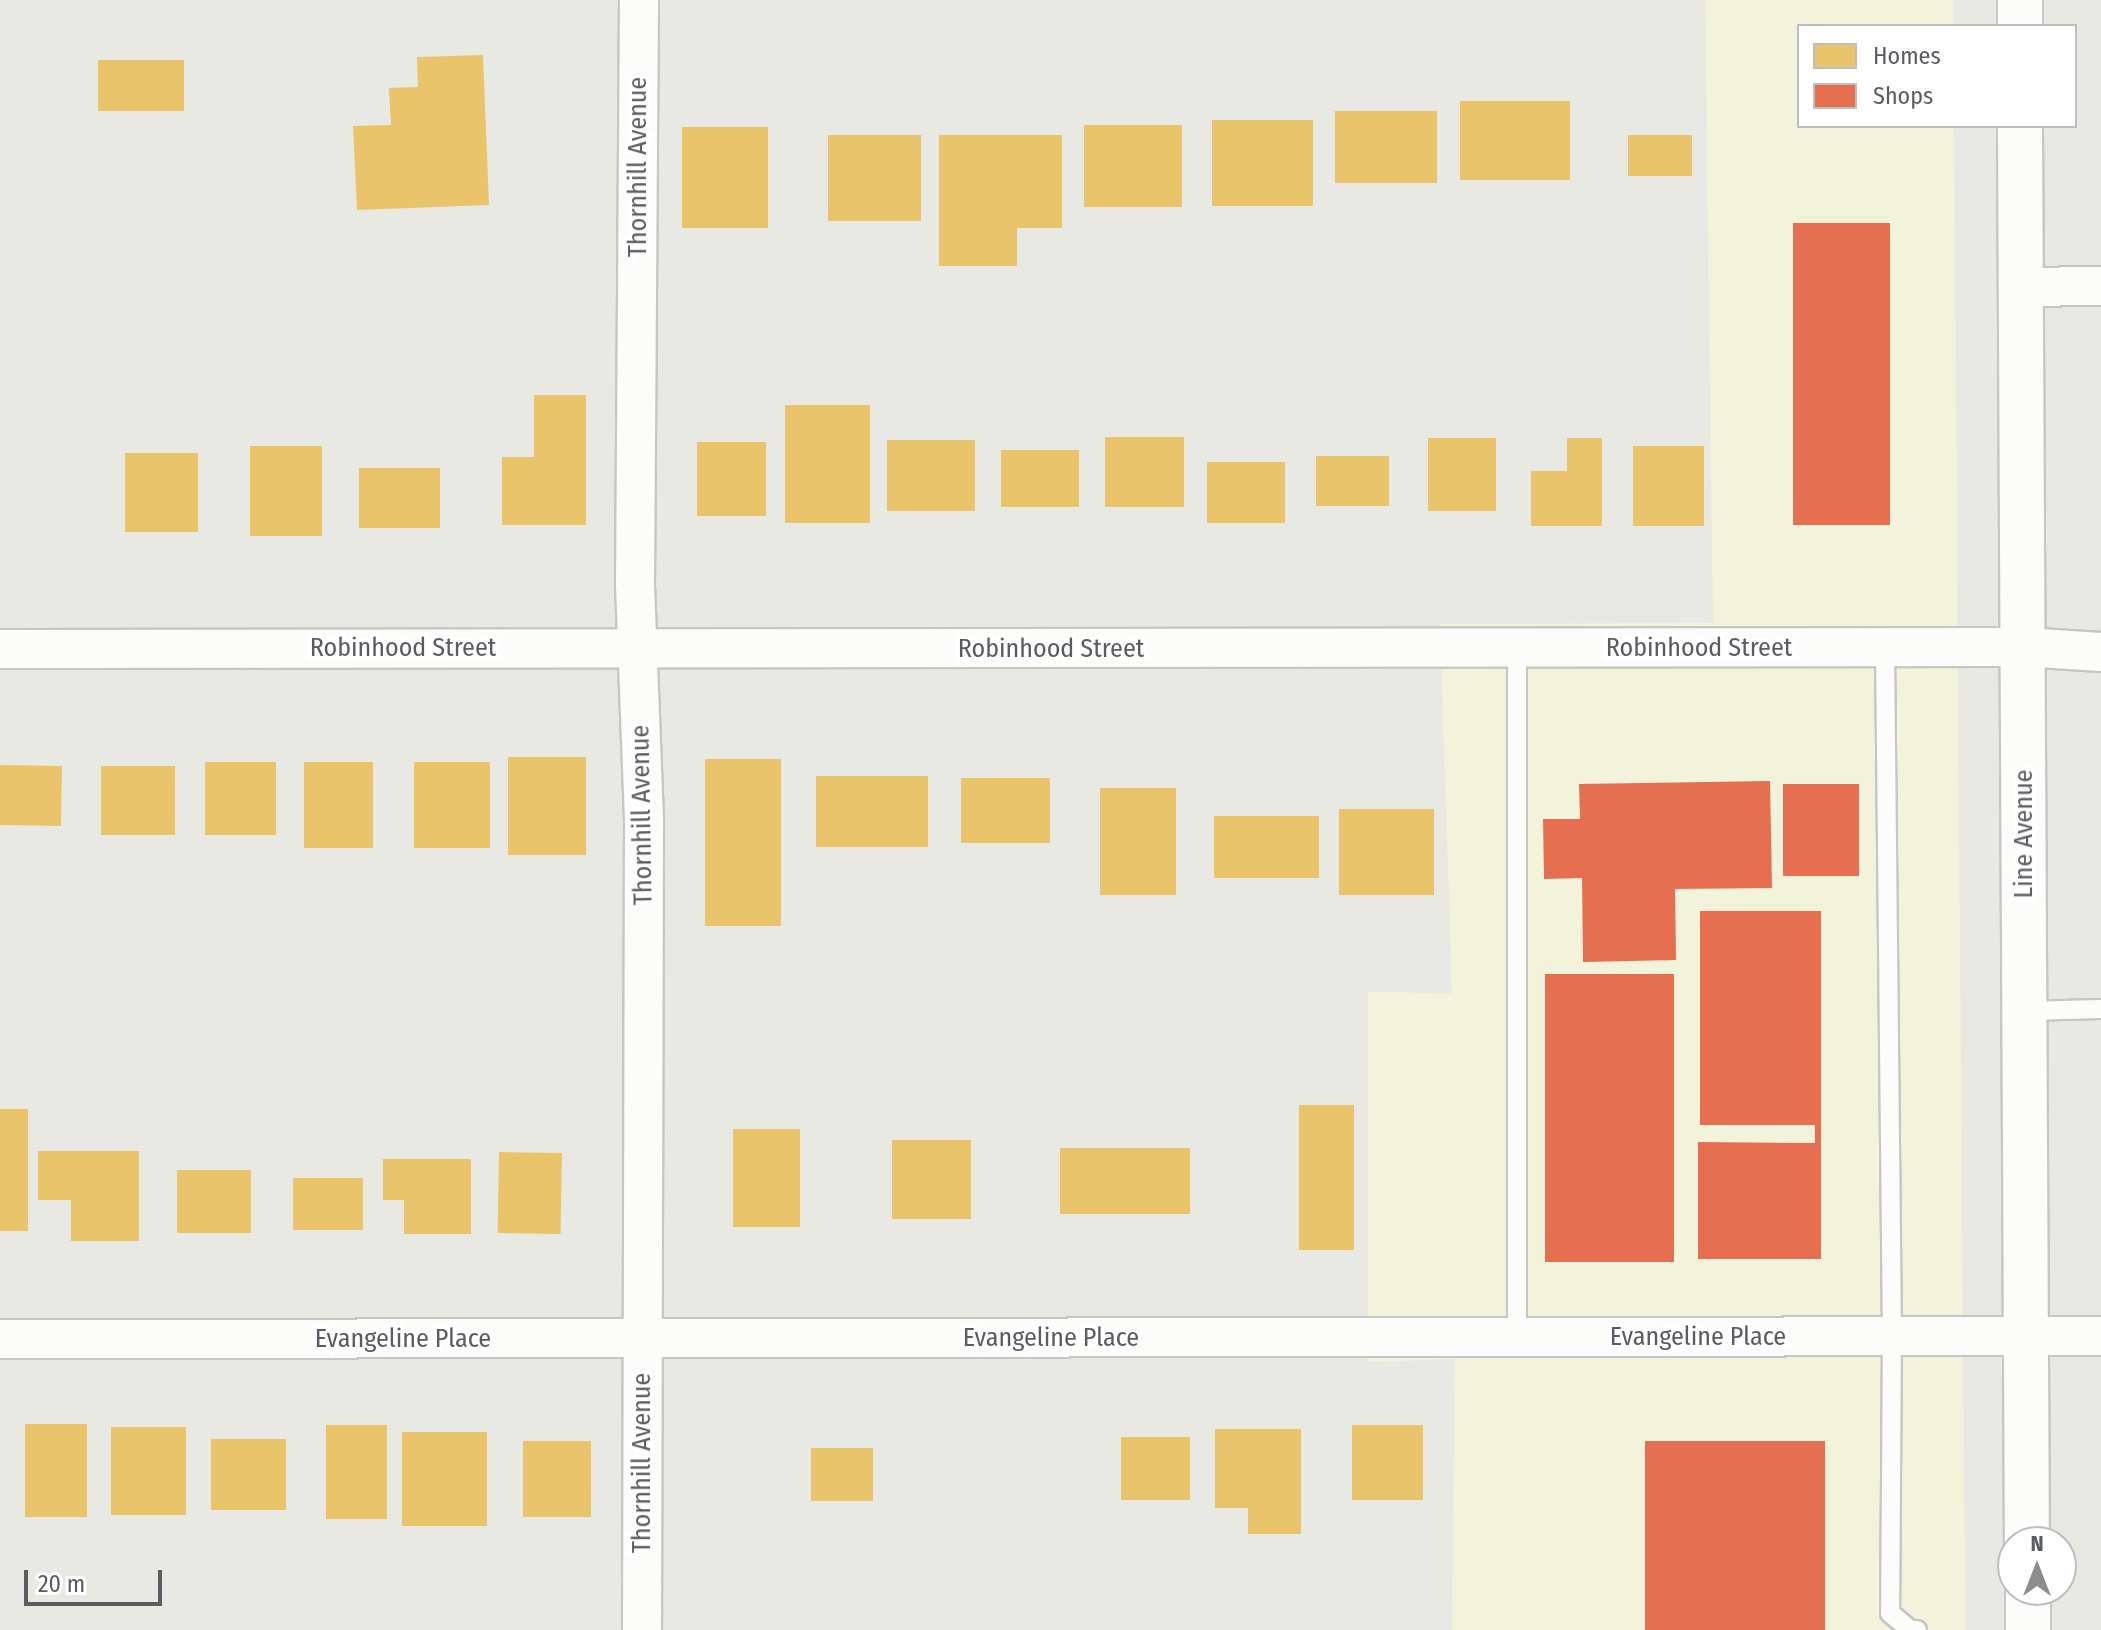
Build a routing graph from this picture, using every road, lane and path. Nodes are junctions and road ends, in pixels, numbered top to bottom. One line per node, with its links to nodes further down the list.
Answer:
1 (639, 0): 11 (street, Thornhill Avenue)
2 (2020, 0): 3 (main road)
3 (2020, 24)
4 (2020, 128): 6 (main road, Line Avenue)
5 (2101, 286): 6 (street)
6 (2020, 287): 8 (main road, Line Avenue)
7 (1885, 647): 8 (street, Robinhood Street); 9 (street, Robinhood Street); 15 (lane)
8 (2023, 647): 12 (street, Robinhood Street); 14 (main road, Line Avenue)
9 (1517, 648): 11 (street, Robinhood Street); 18 (lane)
10 (0, 649): 11 (street, Robinhood Street)
11 (639, 650): 20 (street, Thornhill Avenue)
12 (2101, 652)
13 (2101, 1009): 14 (lane)
14 (2025, 1011): 16 (main road, Line Avenue)
15 (1892, 1336): 16 (street, Evangeline Place); 18 (street, Evangeline Place); 24 (lane)
16 (2026, 1336): 17 (street, Evangeline Place); 21 (main road, Line Avenue)
17 (2101, 1336)
18 (1517, 1338): 20 (street, Evangeline Place)
19 (0, 1339): 20 (street, Evangeline Place)
20 (642, 1339): 23 (street, Thornhill Avenue)
21 (2027, 1526)
22 (2028, 1606): 25 (main road)
23 (642, 1630)
24 (1917, 1630)
25 (2028, 1630)

